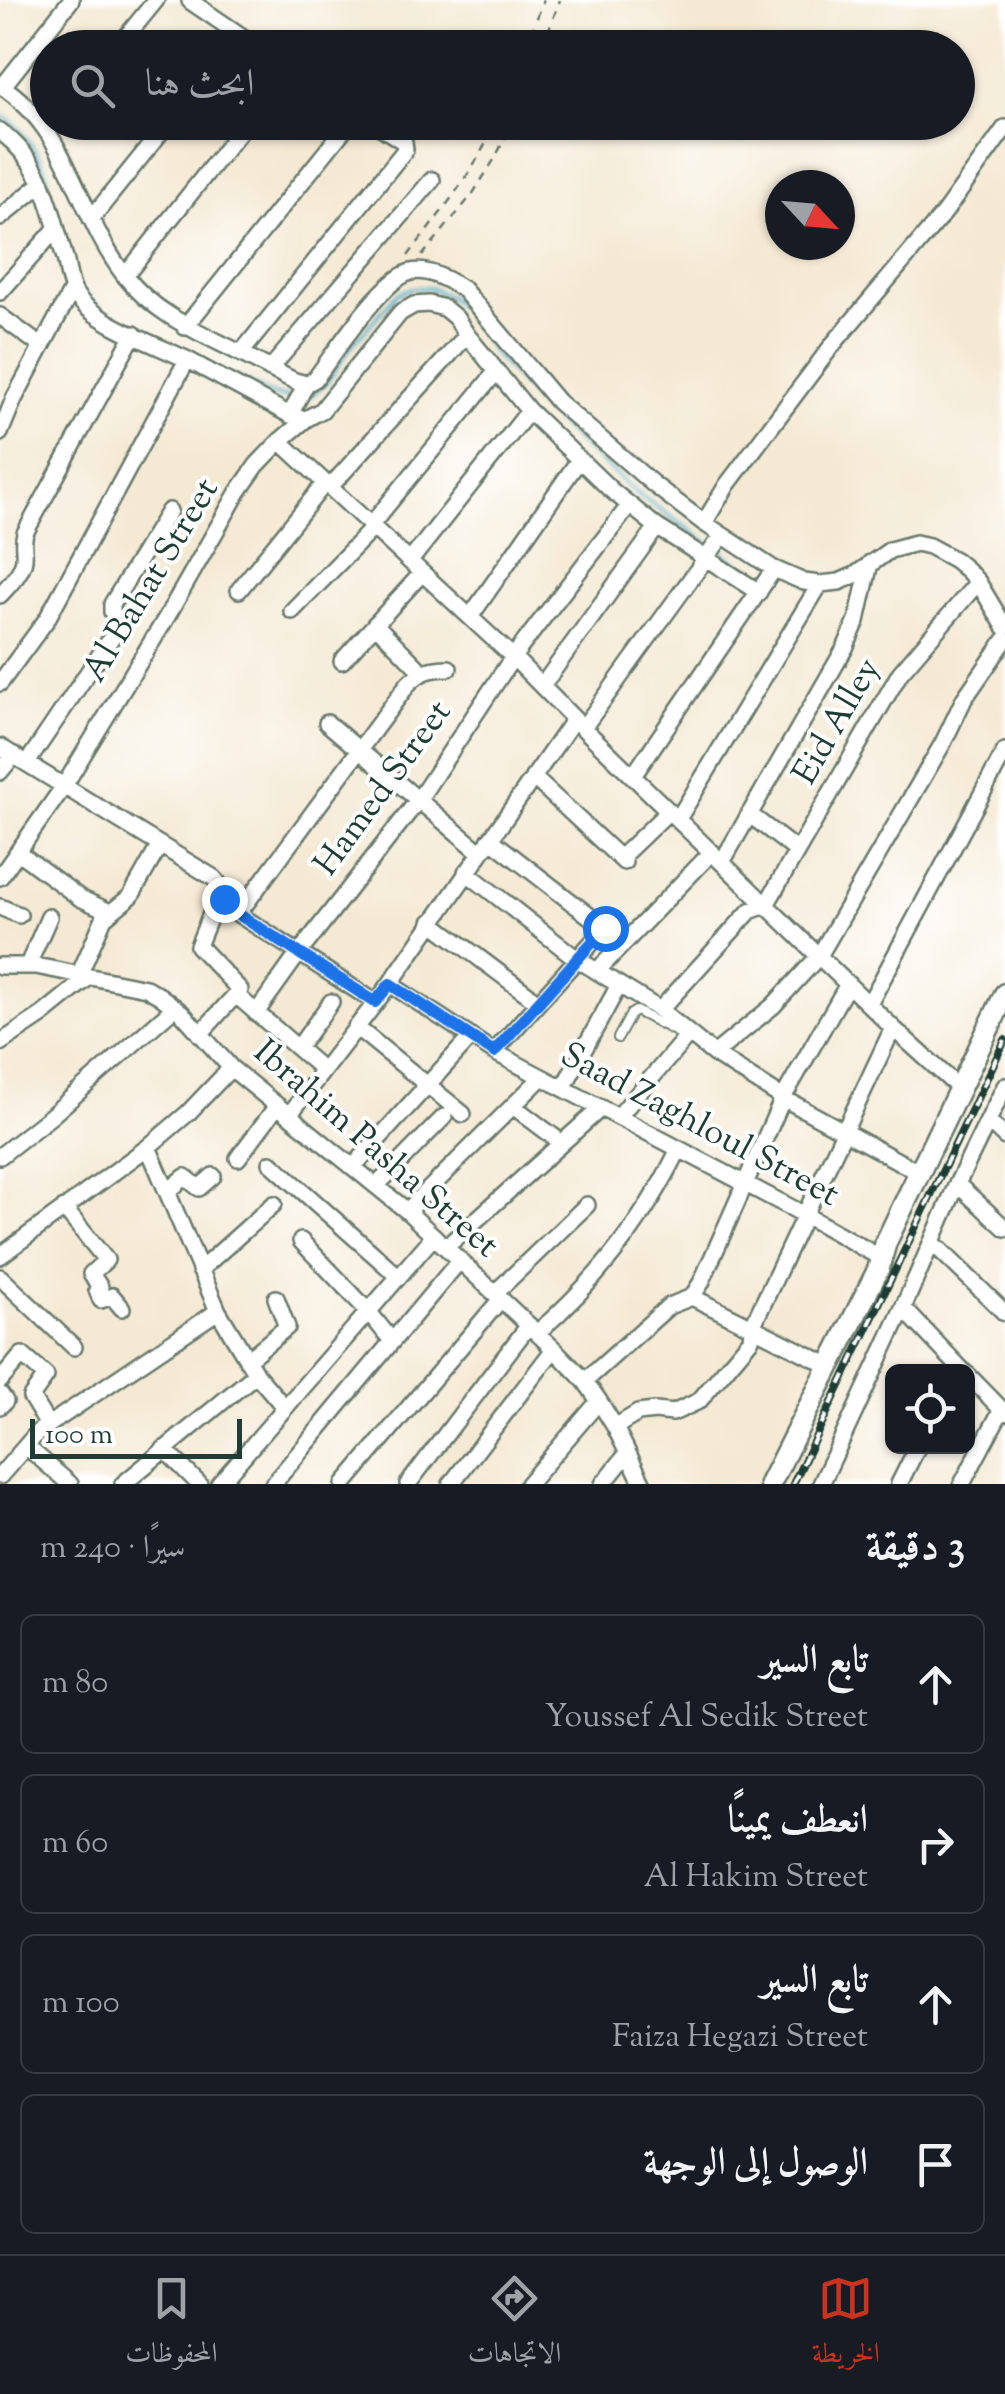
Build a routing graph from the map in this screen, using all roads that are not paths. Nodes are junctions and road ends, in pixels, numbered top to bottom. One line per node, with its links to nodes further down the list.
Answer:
1 (72, 0): 4 (street)
2 (156, 0): 5 (street)
3 (190, 1): 6 (street)
4 (47, 30)
5 (132, 30)
6 (223, 30)
7 (30, 51): 8 (street)
8 (1, 86): 9 (street)
9 (30, 107)
10 (1005, 128): 47 (street)
11 (0, 131): 17 (street)
12 (57, 140): 22 (street)
13 (155, 140): 22 (street)
14 (234, 140): 24 (street)
15 (336, 140): 28 (street)
16 (401, 140): 32 (street)
17 (16, 144): 18 (street); 20 (street)
18 (0, 156)
19 (432, 180): 34 (street)
20 (42, 183): 21 (street); 23 (street)
21 (0, 218)
22 (91, 219): 24 (street)
23 (55, 230): 25 (street); 26 (street)
24 (125, 276): 28 (street)
25 (72, 290): 29 (street); 31 (street)
26 (0, 292)
27 (0, 316): 31 (street)
28 (185, 327): 32 (street)
29 (134, 334): 33 (street); 59 (street)
30 (467, 335): 35 (street); 40 (street, Al Bahat Street); 44 (street)
31 (41, 346): 38 (street)
32 (241, 353): 34 (street)
33 (187, 360): 40 (street); 69 (street)
34 (270, 369): 36 (street)
35 (496, 372): 39 (street); 48 (street)
36 (306, 384): 40 (street); 47 (street)
37 (0, 390): 38 (street)
38 (14, 399): 41 (street)
39 (529, 411): 43 (street); 53 (street)
40 (298, 418): 42 (street, Al Bahat Street)
41 (0, 433)
42 (280, 441): 44 (street); 79 (street, Al Bahat Street)
43 (579, 460): 45 (street); 61 (street)
44 (328, 485): 48 (street); 57 (street)
45 (630, 506): 49 (street); 65 (street, Hamed Street)
46 (169, 512): 75 (street)
47 (704, 522): 50 (street)
48 (372, 526): 53 (street); 60 (street)
49 (658, 528): 51 (street); 70 (street)
50 (722, 536): 51 (street); 54 (street)
51 (706, 559): 58 (street); 72 (street)
52 (870, 563): 55 (street); 56 (street); 81 (street)
53 (416, 567): 61 (street); 62 (street)
54 (774, 569): 56 (street); 58 (street)
55 (978, 582): 63 (street); 85 (street, Eid Alley)
56 (820, 584): 82 (street)
57 (238, 590)
58 (759, 592): 77 (street)
59 (0, 595)
60 (292, 611)
61 (470, 616): 65 (street)
62 (375, 624): 66 (street); 68 (street)
63 (1005, 628)
64 (1005, 640): 99 (street)
65 (513, 656): 70 (street); 80 (street, Hamed Street)
66 (342, 661)
67 (450, 668): 68 (street)
68 (422, 672): 73 (street)
69 (0, 683)
70 (542, 686): 72 (street)
71 (327, 723): 73 (street)
72 (579, 724): 77 (street); 78 (street)
73 (360, 750): 80 (street); 94 (street)
74 (1005, 751): 113 (street)
75 (14, 755): 76 (street); 79 (street)
76 (0, 772)
77 (633, 776): 82 (street)
78 (533, 777): 82 (street); 84 (street)
79 (64, 786): 83 (street); 86 (street, Al Bahat Street)
80 (419, 798): 84 (street); 98 (street, Hamed Street)
81 (749, 814): 85 (street); 87 (street)
82 (673, 815): 87 (street)
83 (160, 845): 90 (street); 93 (street)
84 (485, 846): 88 (street); 100 (street)
85 (797, 851): 91 (street, Eid Alley)
86 (18, 852): 89 (street, Al Bahat Street); 93 (street)
87 (717, 857): 91 (street); 103 (street)
88 (466, 872): 97 (street); 100 (street)
89 (0, 877)
90 (221, 889): 94 (street); 109 (street)
91 (766, 905): 99 (street); 115 (street)
92 (0, 907): 95 (street)
93 (110, 912): 104 (street)
94 (238, 914): 98 (street)
95 (19, 915)
96 (49, 917): 101 (street)
97 (431, 922): 105 (street); 112 (street)
98 (299, 953): 111 (street); 116 (street, Hamed Street)
99 (819, 956): 106 (street); 126 (street)
100 (577, 958): 103 (street); 112 (street)
101 (28, 965): 102 (street, Ibrahim Pasha Street); 104 (street, Ibrahim Pasha Street)
102 (0, 966)
103 (597, 971): 107 (street)
104 (84, 976): 114 (street, Ibrahim Pasha Street); 123 (street)
105 (390, 984): 111 (street); 121 (street, Saad Zaghloul Street)
106 (848, 984): 113 (street); 134 (street)
107 (619, 985): 115 (street); 132 (street)
108 (1005, 994): 133 (main road)
109 (236, 996): 116 (street); 119 (street)
110 (332, 1002): 124 (street)
111 (375, 1002): 117 (street)
112 (538, 1002): 125 (street)
113 (869, 1004): 118 (street)
114 (175, 1008): 119 (street, Ibrahim Pasha Street); 147 (street)
115 (660, 1010): 120 (street)
116 (256, 1013): 124 (street)
117 (356, 1027): 128 (street); 130 (street)
118 (894, 1028): 133 (street); 142 (street)
119 (200, 1034): 127 (street, Ibrahim Pasha Street)
120 (687, 1036): 122 (lane); 126 (street); 140 (street)
121 (472, 1037): 125 (street, Saad Zaghloul Street); 130 (street)
122 (618, 1038)
123 (0, 1043)
124 (298, 1048): 128 (street)
125 (494, 1052): 129 (street, Saad Zaghloul Street)
126 (714, 1054): 134 (street)
127 (231, 1068): 137 (street, Ibrahim Pasha Street); 145 (street)
128 (324, 1070): 137 (street)
129 (542, 1077): 132 (street, Saad Zaghloul Street); 135 (street)
130 (428, 1085): 138 (street); 150 (street)
131 (1005, 1086): 141 (street)
132 (563, 1088): 136 (street, Saad Zaghloul Street)
133 (958, 1088): 151 (main road)
134 (783, 1098): 142 (street); 153 (street)
135 (513, 1106): 144 (street); 160 (street)
136 (602, 1108): 140 (street, Saad Zaghloul Street); 144 (street)
137 (283, 1110): 148 (street); 150 (street, Ibrahim Pasha Street)
138 (464, 1114)
139 (444, 1117): 155 (street)
140 (618, 1117): 146 (street, Saad Zaghloul Street)
141 (988, 1121): 143 (street); 154 (street)
142 (845, 1132): 151 (street); 161 (street)
143 (1005, 1137)
144 (562, 1143): 164 (street)
145 (148, 1147): 156 (street); 159 (street)
146 (679, 1149): 153 (street, Saad Zaghloul Street); 181 (street)
147 (0, 1156)
148 (238, 1158)
149 (272, 1163): 170 (street)
150 (353, 1167): 155 (street, Ibrahim Pasha Street)
151 (918, 1172): 166 (main road)
152 (213, 1176): 156 (street)
153 (746, 1184): 161 (street, Saad Zaghloul Street); 173 (street)
154 (957, 1184): 162 (street); 165 (street)
155 (376, 1186): 160 (street, Ibrahim Pasha Street)
156 (167, 1192): 169 (street)
157 (274, 1204): 169 (street)
158 (586, 1205): 172 (street)
159 (64, 1208): 167 (street); 175 (street)
160 (407, 1211): 164 (street, Ibrahim Pasha Street)
161 (805, 1215): 166 (street, Saad Zaghloul Street); 180 (street)
162 (1005, 1228)
163 (301, 1241): 178 (street)
164 (440, 1242): 168 (street, Ibrahim Pasha Street); 170 (street)
165 (933, 1242): 176 (street); 179 (street)
166 (880, 1248): 185 (main road); 216 (main road)
167 (0, 1256)
168 (460, 1260): 172 (street, Ibrahim Pasha Street); 182 (street)
169 (200, 1270): 177 (street)
170 (398, 1276): 178 (street)
171 (0, 1277): 183 (street)
172 (498, 1296): 181 (street, Ibrahim Pasha Street); 209 (street)
173 (692, 1297): 180 (street); 189 (street)
174 (276, 1298): 187 (street)
175 (122, 1308)
176 (904, 1308): 186 (street); 217 (street)
177 (218, 1311): 187 (street); 197 (street)
178 (368, 1312): 182 (street); 195 (street)
179 (1005, 1313)
180 (752, 1327): 185 (street); 198 (street)
181 (533, 1330): 184 (street, Ibrahim Pasha Street); 210 (street)
182 (392, 1341): 208 (street)
183 (74, 1346)
184 (554, 1349): 189 (street, Ibrahim Pasha Street); 211 (street)
185 (820, 1361): 215 (main road)
186 (956, 1364)
187 (251, 1367): 195 (street); 200 (street)
188 (0, 1381): 197 (street)
189 (585, 1381): 193 (street, Ibrahim Pasha Street)
190 (975, 1384): 196 (street)
191 (1005, 1384): 196 (street)
192 (0, 1394): 194 (street)
193 (599, 1402): 198 (street, Ibrahim Pasha Street); 212 (street)
194 (0, 1406)
195 (284, 1408): 207 (street)
196 (1000, 1408): 219 (street)
197 (48, 1424): 199 (street)
198 (616, 1427): 201 (street, Ibrahim Pasha Street)
199 (26, 1446): 203 (street); 204 (street)
200 (164, 1449): 205 (street); 206 (street)
201 (628, 1452): 213 (street); 214 (street, Ibrahim Pasha Street)
202 (914, 1454): 218 (street)
203 (0, 1476)
204 (70, 1484)
205 (124, 1484)
206 (199, 1484)
207 (219, 1484)
208 (273, 1484)
209 (344, 1484)
210 (408, 1484)
211 (451, 1484)
212 (528, 1484)
213 (603, 1484)
214 (643, 1484)
215 (757, 1484)
216 (770, 1484)
217 (820, 1484)
218 (898, 1484)
219 (962, 1484)

